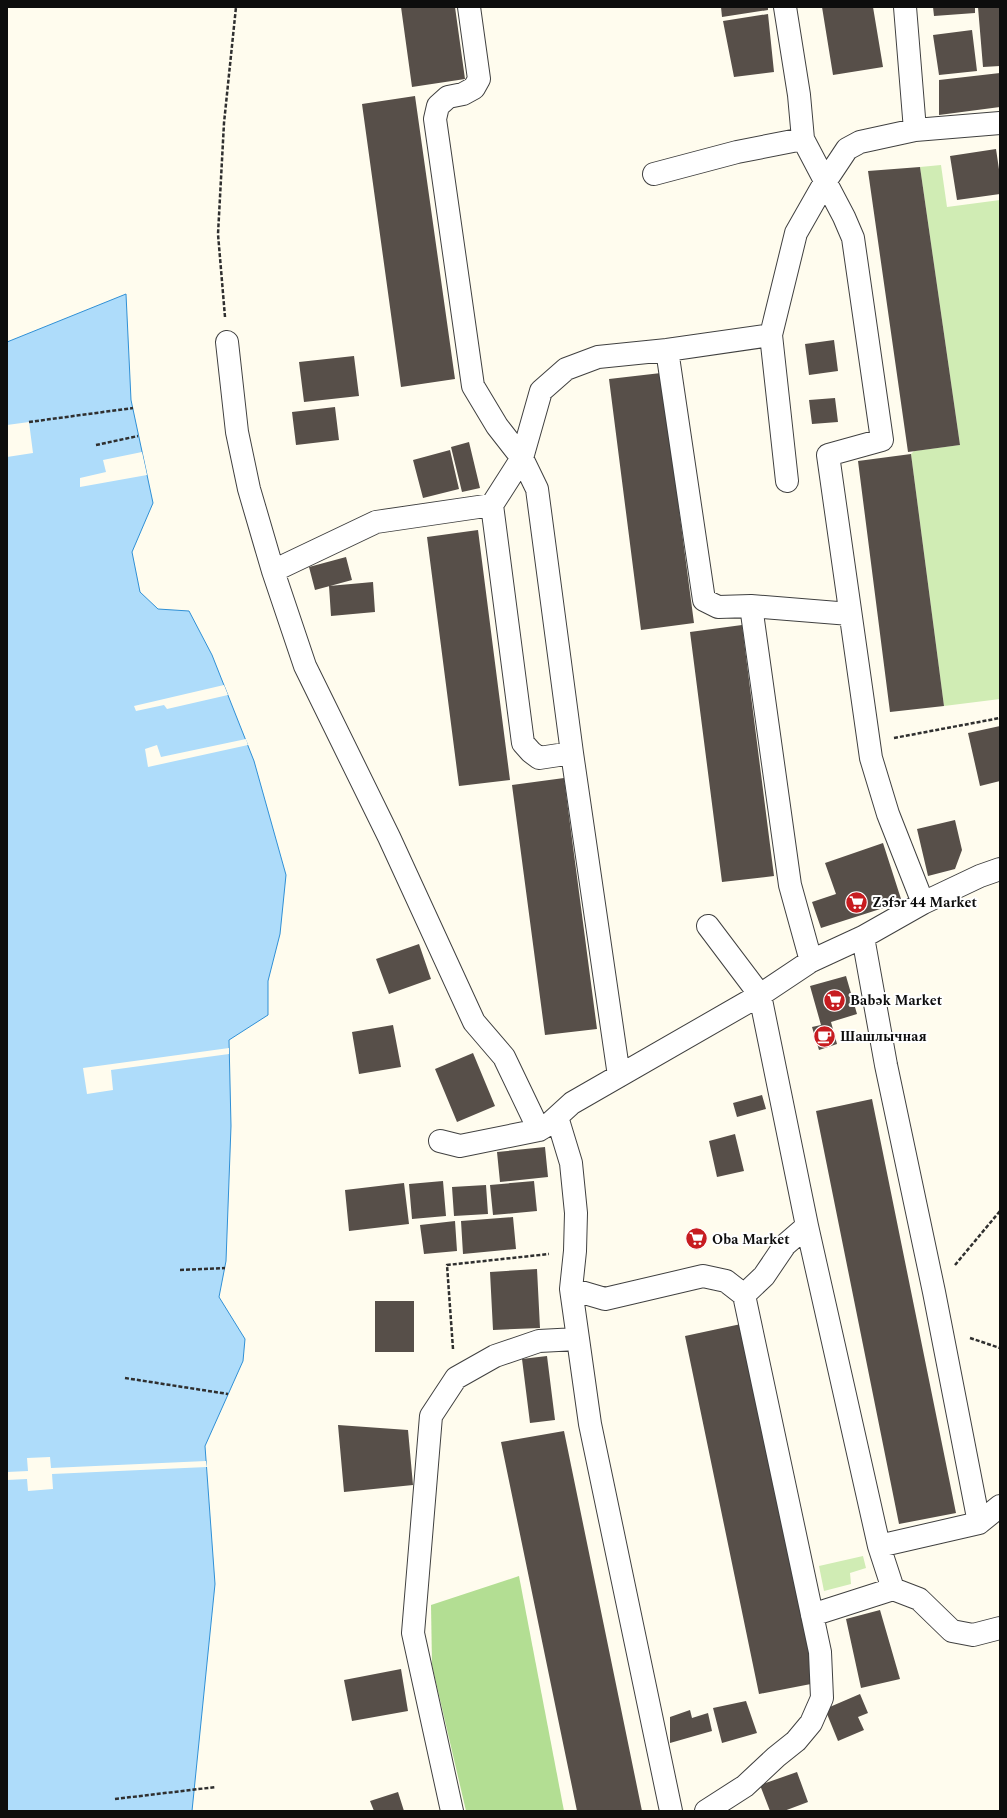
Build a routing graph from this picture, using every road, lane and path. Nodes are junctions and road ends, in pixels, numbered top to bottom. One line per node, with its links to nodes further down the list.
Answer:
1 (236, 7): 11 (path)
2 (469, 7): 17 (street)
3 (785, 7): 7 (street)
4 (905, 7): 6 (street)
5 (1000, 124): 6 (street)
6 (915, 130): 9 (street)
7 (803, 139): 8 (street); 9 (street)
8 (654, 174)
9 (825, 182): 10 (street); 22 (street)
10 (771, 336): 12 (street); 18 (street)
11 (228, 342): 20 (street)
12 (667, 350): 17 (street); 21 (street)
13 (132, 408): 14 (path)
14 (29, 422)
15 (138, 436): 16 (path)
16 (96, 445)
17 (522, 458): 19 (street); 25 (street)
18 (788, 481)
19 (492, 505): 20 (street); 25 (street)
20 (273, 571): 34 (street)
21 (751, 606): 22 (street); 30 (street)
22 (850, 614): 24 (street)
23 (1000, 718): 24 (path)
24 (869, 743): 27 (street)
25 (572, 753): 32 (street)
26 (1000, 869): 27 (street)
27 (923, 903): 29 (street)
28 (708, 926): 31 (street)
29 (862, 937): 30 (street); 42 (street)
30 (811, 961): 31 (street)
31 (760, 996): 32 (street); 37 (street)
32 (619, 1076): 33 (street)
33 (557, 1117): 34 (street); 38 (street)
34 (539, 1130): 35 (street)
35 (440, 1141)
36 (1000, 1211): 42 (path)
37 (807, 1226): 43 (street); 50 (street)
38 (576, 1251): 41 (street); 46 (path)
39 (225, 1268): 40 (path)
40 (180, 1270)
41 (571, 1289): 43 (street); 44 (street)
42 (934, 1292): 49 (street)
43 (744, 1295): 52 (street)
44 (577, 1339): 46 (street); 57 (street)
45 (125, 1378): 47 (path)
46 (456, 1378): 56 (street)
47 (228, 1394)
48 (1000, 1506): 49 (street)
49 (979, 1523): 50 (street)
50 (879, 1546): 51 (street)
51 (893, 1589): 52 (street); 53 (street)
52 (812, 1615): 58 (street)
53 (1000, 1628)
54 (216, 1787): 55 (path)
55 (115, 1799)
56 (452, 1811)
57 (671, 1811)
58 (706, 1811)

